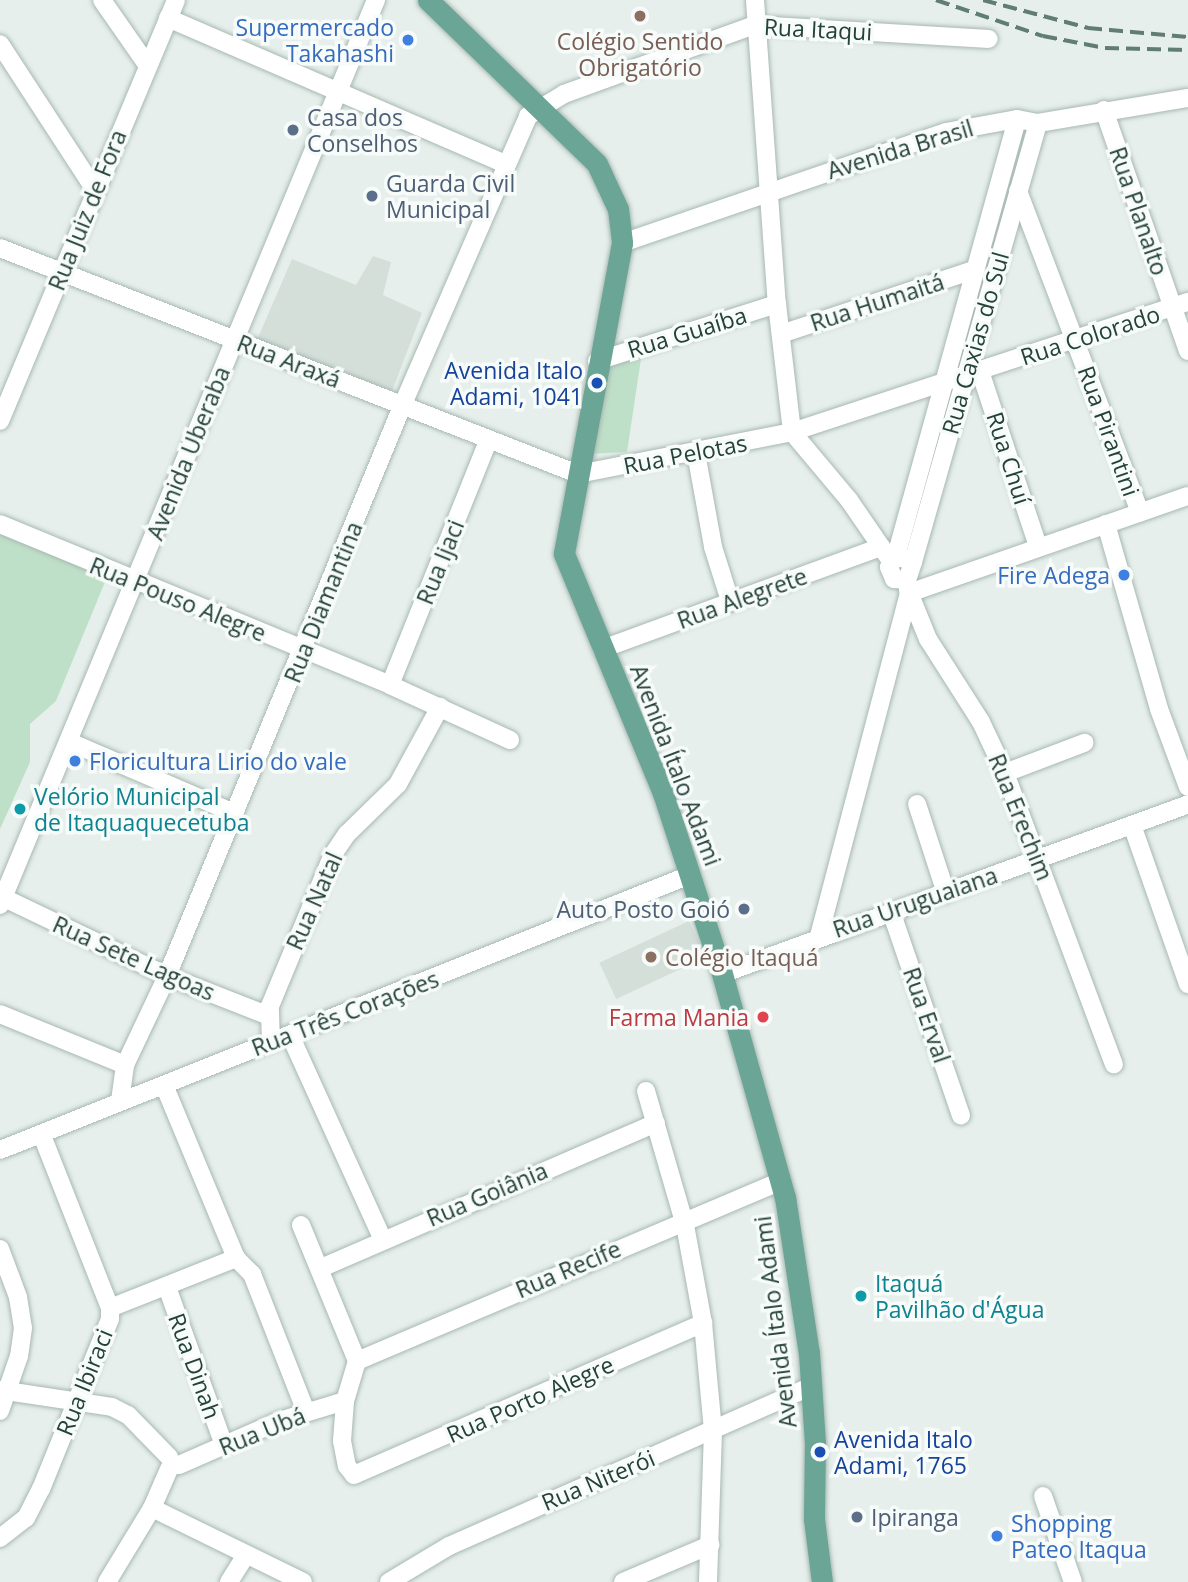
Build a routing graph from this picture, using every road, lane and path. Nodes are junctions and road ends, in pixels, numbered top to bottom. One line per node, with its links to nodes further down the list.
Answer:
1 (102, 0): 10 (street)
2 (176, 0): 6 (street, Rua Juiz de Fora)
3 (376, 0): 11 (street, Avenida Uberaba)
4 (428, 0): 13 (main road, Avenida Ítalo Adami)
5 (755, 0): 7 (street)
6 (168, 18): 10 (street, Rua Juiz de Fora); 11 (street)
7 (755, 25): 8 (street, Rua Itaqui); 13 (street, Rua Itaqui); 19 (street)
8 (989, 39)
9 (0, 44): 18 (street)
10 (146, 64): 18 (street, Rua Juiz de Fora)
11 (337, 91): 17 (street); 28 (street, Avenida Uberaba)
12 (1188, 98): 14 (street, Avenida Brasil)
13 (537, 108): 17 (street, Rua Diamantina); 21 (main road, Avenida Ítalo Adami)
14 (1104, 110): 16 (street, Avenida Brasil); 26 (street, Rua Planalto)
15 (1017, 119): 16 (street, Avenida Brasil); 19 (street, Avenida Brasil); 23 (street, Rua Caxias do Sul)
16 (1038, 124): 20 (street, Rua Caxias do Sul)
17 (506, 164): 33 (street, Rua Diamantina)
18 (96, 191): 24 (street, Rua Juiz de Fora)
19 (769, 191): 21 (street, Avenida Brasil); 25 (street)
20 (1018, 191): 29 (street, Rua Pirantini); 32 (street, Rua Caxias do Sul)
21 (622, 243): 31 (main road, Avenida Ítalo Adami)
22 (0, 248): 24 (street, Rua Araxá)
23 (973, 270): 27 (street, Rua Humaitá); 32 (street, Rua Caxias do Sul)
24 (62, 274): 28 (street, Rua Araxá); 34 (street, Rua Juiz de Fora)
25 (776, 304): 27 (street); 31 (street, Rua Guaíba)
26 (1180, 305): 29 (street, Rua Colorado); 30 (street, Rua Planalto)
27 (781, 334): 35 (street)
28 (233, 340): 33 (street, Rua Araxá); 46 (street, Avenida Uberaba)
29 (1075, 340): 32 (street, Rua Colorado); 40 (street, Rua Pirantini)
30 (1188, 351)
31 (597, 361): 38 (main road, Avenida Ítalo Adami)
32 (958, 377): 35 (street, Rua Colorado); 43 (street, Rua Chuí); 44 (street, Rua Caxias do Sul); 45 (street, Rua Caxias do Sul)
33 (403, 404): 36 (street, Rua Araxá); 50 (street, Rua Diamantina)
34 (0, 421)
35 (792, 432): 37 (street, Rua Pelotas); 44 (street)
36 (489, 439): 38 (street, Rua Araxá); 51 (street, Rua Ijaci)
37 (696, 453): 38 (street, Rua Pelotas); 48 (street)
38 (578, 474): 49 (main road, Avenida Ítalo Adami)
39 (1188, 496): 40 (street)
40 (1140, 513): 42 (street)
41 (0, 524): 46 (street, Rua Pouso Alegre)
42 (1106, 524): 43 (street); 57 (street)
43 (1038, 546): 47 (street)
44 (889, 555): 45 (street); 47 (street, Rua Erechim); 48 (street, Rua Alegrete)
45 (913, 562): 47 (street)
46 (137, 583): 50 (street, Rua Pouso Alegre); 54 (street, Avenida Uberaba)
47 (907, 587): 56 (street, Rua Erechim); 67 (street)
48 (730, 601): 49 (street, Rua Alegrete)
49 (602, 649): 63 (main road, Avenida Ítalo Adami)
50 (305, 651): 51 (street, Rua Pouso Alegre); 60 (street, Rua Diamantina)
51 (390, 685): 52 (street, Rua Pouso Alegre)
52 (440, 707): 53 (street, Rua Pouso Alegre); 72 (street, Rua Natal)
53 (510, 740)
54 (70, 742): 60 (street); 65 (street, Avenida Uberaba)
55 (1084, 743): 56 (street)
56 (1005, 773): 62 (street, Rua Erechim)
57 (1188, 787)
58 (917, 804): 64 (street)
59 (1188, 804): 61 (street, Rua Uruguaiana)
60 (234, 813): 69 (street, Rua Diamantina)
61 (1132, 825): 62 (street, Rua Uruguaiana); 70 (street)
62 (1040, 858): 64 (street, Rua Uruguaiana); 76 (street, Rua Erechim)
63 (690, 876): 68 (main road, Avenida Ítalo Adami); 73 (street, Rua Três Corações)
64 (946, 893): 66 (street, Rua Uruguaiana)
65 (1, 900): 69 (street, Rua Sete Lagoas)
66 (892, 914): 67 (street, Rua Uruguaiana); 80 (street, Rua Erval)
67 (819, 936): 68 (street, Rua Uruguaiana)
68 (722, 974): 84 (main road, Avenida Ítalo Adami)
69 (167, 976): 72 (street, Rua Sete Lagoas); 75 (street, Rua Diamantina)
70 (1188, 984)
71 (0, 1014): 75 (street)
72 (269, 1016): 74 (street, Rua Natal)
73 (290, 1035): 74 (street, Rua Três Corações); 87 (street)
74 (271, 1042): 77 (street, Rua Três Corações)
75 (125, 1065): 79 (street, Rua Diamantina)
76 (1114, 1065)
77 (164, 1084): 79 (street, Rua Três Corações); 89 (street)
78 (646, 1091): 81 (street)
79 (120, 1101): 82 (street, Rua Três Corações)
80 (961, 1116)
81 (656, 1123): 85 (street); 87 (street, Rua Goiânia)
82 (42, 1135): 83 (street, Rua Três Corações); 92 (street, Rua Ibiraci)
83 (0, 1150)
84 (781, 1181): 85 (street, Rua Recife); 95 (main road, Avenida Ítalo Adami)
85 (683, 1220): 93 (street); 94 (street, Rua Recife)
86 (301, 1225): 90 (street)
87 (383, 1240): 90 (street, Rua Goiânia)
88 (0, 1249): 96 (street)
89 (236, 1258): 91 (street); 100 (street)
90 (321, 1268): 94 (street)
91 (167, 1287): 92 (street); 102 (street, Rua Dinah)
92 (110, 1308): 97 (street, Rua Ibiraci)
93 (703, 1323): 98 (street, Rua Porto Alegre); 101 (street)
94 (357, 1361): 98 (street)
95 (811, 1386): 101 (street, Rua Niterói); 115 (main road, Avenida Ítalo Adami)
96 (4, 1391): 97 (street); 99 (street)
97 (76, 1398): 103 (street); 106 (street, Rua Ibiraci)
98 (345, 1401): 100 (street, Rua Ubá)
99 (0, 1410)
100 (306, 1412): 102 (street, Rua Ubá)
101 (713, 1431): 107 (street); 112 (street, Rua Niterói)
102 (224, 1445): 103 (street, Rua Ubá)
103 (172, 1464): 105 (street)
104 (1043, 1496): 116 (street)
105 (152, 1508): 108 (street); 109 (street)
106 (0, 1538)
107 (710, 1545): 113 (street); 114 (street)
108 (245, 1556): 110 (street); 111 (street)
109 (107, 1582)
110 (229, 1582)
111 (303, 1582)
112 (389, 1582)
113 (623, 1582)
114 (708, 1582)
115 (821, 1582)
116 (1073, 1582)

